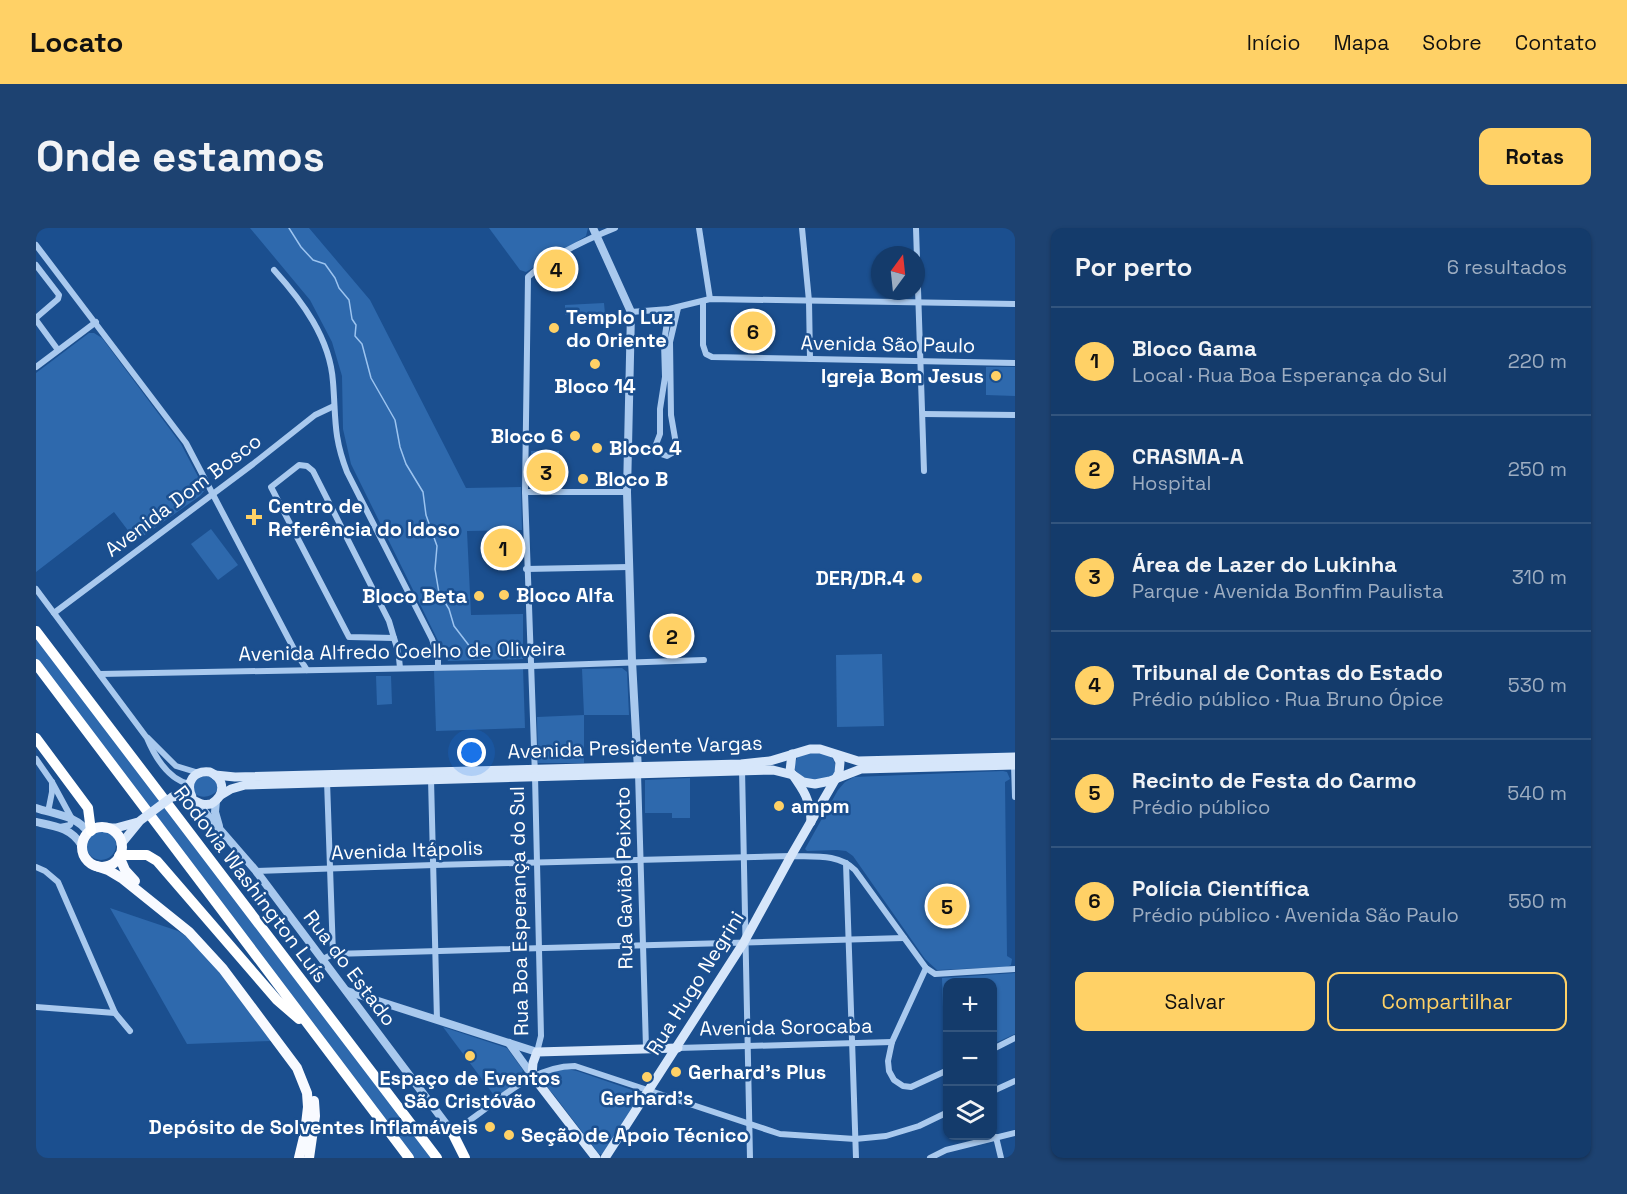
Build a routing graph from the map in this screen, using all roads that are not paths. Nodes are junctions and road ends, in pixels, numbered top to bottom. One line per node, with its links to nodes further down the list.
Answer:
1 (615, 228): 5 (street)
2 (699, 228): 9 (street)
3 (802, 228): 10 (street)
4 (916, 228): 11 (street)
5 (595, 232): 16 (street); 29 (street, Rua Boa Esperança do Sul)
6 (36, 245): 17 (street)
7 (37, 269): 19 (street)
8 (274, 270): 25 (street)
9 (710, 299): 10 (street); 12 (street)
10 (809, 301): 11 (street); 20 (street)
11 (919, 301): 13 (street); 21 (street)
12 (703, 302): 14 (street); 20 (street, Avenida São Paulo)
13 (1015, 304)
14 (678, 308): 15 (street); 18 (street)
15 (669, 309): 16 (street); 18 (street)
16 (631, 312): 30 (street, Rua Gavião Peixoto)
17 (96, 322): 19 (street); 31 (street)
18 (667, 342): 24 (street)
19 (58, 350): 23 (street)
20 (810, 359): 21 (street, Avenida São Paulo)
21 (920, 363): 22 (street, Avenida São Paulo); 26 (street)
22 (1015, 363)
23 (36, 367)
24 (667, 377): 24 (street)
25 (334, 406): 31 (street, Avenida Dom Bosco); 44 (street)
26 (923, 414): 27 (street); 28 (street)
27 (1015, 415)
28 (924, 471)
29 (525, 492): 30 (street); 33 (street, Rua Boa Esperança do Sul)
30 (627, 492): 32 (street, Rua Gavião Peixoto)
31 (213, 493): 35 (street, Avenida Dom Bosco); 46 (street)
32 (629, 567): 33 (street); 41 (street, Rua Gavião Peixoto)
33 (526, 569): 43 (street, Rua Boa Esperança do Sul)
34 (36, 589): 35 (street)
35 (54, 613): 47 (street)
36 (36, 631): 135 (highway, Rodovia Washington Luís)
37 (394, 638): 37 (street); 38 (street)
38 (398, 651)
39 (399, 658): 45 (street)
40 (704, 660): 41 (street, Avenida Alfredo Coelho de Oliveira)
41 (632, 661): 43 (street, Avenida Alfredo Coelho de Oliveira); 56 (street, Rua Gavião Peixoto)
42 (36, 664): 107 (highway, Rodovia Washington Luís)
43 (532, 666): 44 (street, Avenida Alfredo Coelho de Oliveira); 57 (street, Rua Boa Esperança do Sul)
44 (438, 667): 45 (street, Avenida Alfredo Coelho de Oliveira)
45 (400, 668): 46 (street, Avenida Alfredo Coelho de Oliveira)
46 (307, 670): 47 (street, Avenida Alfredo Coelho de Oliveira)
47 (100, 674): 49 (street)
48 (36, 738): 79 (highway)
49 (147, 738): 58 (street); 65 (street)
50 (792, 754): 51 (main road, Avenida Presidente Vargas); 55 (main road, Avenida Presidente Vargas); 60 (main road)
51 (837, 756): 52 (main road, Avenida Presidente Vargas); 63 (main road)
52 (1015, 757)
53 (36, 759): 64 (street)
54 (1015, 765): 63 (main road, Avenida Presidente Vargas); 66 (street)
55 (742, 767): 56 (main road, Avenida Presidente Vargas); 60 (main road, Avenida Presidente Vargas); 83 (street)
56 (638, 770): 57 (main road, Avenida Presidente Vargas); 84 (street, Rua Gavião Peixoto)
57 (535, 772): 61 (main road, Avenida Presidente Vargas); 62 (main road, Avenida Presidente Vargas); 85 (street, Rua Boa Esperança do Sul)
58 (199, 773): 59 (main road); 65 (main road)
59 (215, 774): 61 (main road, Avenida Presidente Vargas); 68 (main road)
60 (793, 775): 63 (main road, Avenida Presidente Vargas); 75 (main road)
61 (326, 778): 62 (main road, Avenida Presidente Vargas); 68 (main road, Avenida Presidente Vargas); 90 (street)
62 (431, 779): 87 (street)
63 (837, 779): 75 (main road, Rua Hugo Negrini)
64 (52, 782): 71 (street); 72 (street)
65 (189, 785): 67 (main road); 69 (main road)
66 (1015, 797)
67 (170, 798): 69 (main road); 73 (main road, bridge)
68 (218, 798): 69 (main road); 78 (street)
69 (194, 799): 78 (street, Rua do Estado)
70 (36, 808): 71 (street)
71 (48, 812): 72 (street)
72 (72, 819): 76 (street); 79 (street)
73 (140, 821): 77 (main road); 81 (main road)
74 (36, 822): 76 (street)
75 (811, 824): 82 (main road, Rua Hugo Negrini)
76 (59, 827): 80 (street)
77 (105, 828): 79 (highway); 81 (highway)
78 (219, 828): 91 (street, Rua do Estado)
79 (89, 832): 80 (highway)
80 (82, 846): 88 (highway)
81 (120, 852): 88 (highway); 107 (highway); 133 (highway)
82 (791, 856): 83 (street, Avenida Itápolis); 86 (street, Avenida Itápolis); 94 (main road, Rua Hugo Negrini)
83 (744, 857): 84 (street, Avenida Itápolis); 94 (street)
84 (641, 861): 85 (street, Avenida Itápolis); 95 (street, Rua Gavião Peixoto)
85 (537, 862): 87 (street, Avenida Itápolis); 96 (street, Rua Boa Esperança do Sul)
86 (846, 863): 92 (street); 93 (street)
87 (434, 865): 90 (street, Avenida Itápolis); 97 (street)
88 (96, 866): 132 (highway)
89 (36, 867): 104 (street)
90 (331, 869): 91 (street, Avenida Itápolis); 98 (street)
91 (256, 872): 99 (street, Rua do Estado)
92 (904, 938): 93 (street); 100 (street)
93 (849, 939): 94 (street); 111 (street)
94 (744, 942): 95 (street); 112 (street); 116 (main road, Rua Hugo Negrini)
95 (642, 944): 96 (street); 114 (street, Rua Gavião Peixoto)
96 (539, 947): 97 (street); 117 (street, Rua Boa Esperança do Sul)
97 (435, 950): 98 (street); 105 (street)
98 (333, 954): 99 (street)
99 (323, 959): 102 (street, Rua do Estado)
100 (926, 969): 101 (street); 109 (street)
101 (1015, 969)
102 (346, 991): 105 (street); 126 (street, Rua do Estado)
103 (36, 1007): 104 (street)
104 (115, 1013): 106 (street)
105 (437, 1020): 110 (street)
106 (130, 1031)
107 (314, 1032): 134 (highway, Rodovia Washington Luís)
108 (1015, 1038): 113 (street)
109 (892, 1042): 111 (street, Avenida Sorocaba); 119 (street)
110 (508, 1043): 117 (street); 120 (street)
111 (852, 1044): 112 (street, Avenida Sorocaba); 129 (street)
112 (749, 1046): 116 (street, Avenida Sorocaba); 125 (street)
113 (997, 1047)
114 (646, 1048): 115 (main road, Avenida Sorocaba); 117 (main road, Avenida Sorocaba)
115 (664, 1048): 116 (main road, Avenida Sorocaba); 118 (main road)
116 (678, 1048): 118 (main road, Rua Hugo Negrini)
117 (537, 1052): 120 (main road, Rua Boa Esperança do Sul)
118 (670, 1059): 123 (main road, Rua Hugo Negrini)
119 (943, 1072)
120 (532, 1075): 123 (street); 126 (street); 137 (main road)
121 (1015, 1081): 122 (street)
122 (997, 1089)
123 (648, 1092): 125 (street); 138 (main road, Rua Hugo Negrini)
124 (943, 1114): 129 (street)
125 (748, 1125): 129 (street); 139 (street)
126 (452, 1132): 136 (highway)
127 (1015, 1133): 128 (street)
128 (997, 1137)
129 (855, 1139): 140 (street)
130 (975, 1140): 141 (street)
131 (997, 1140): 142 (street)
132 (299, 1158)
133 (309, 1158)
134 (409, 1158)
135 (436, 1158)
136 (465, 1158)
137 (596, 1158)
138 (605, 1158)
139 (750, 1158)
140 (856, 1158)
141 (930, 1158)
142 (1001, 1158)

